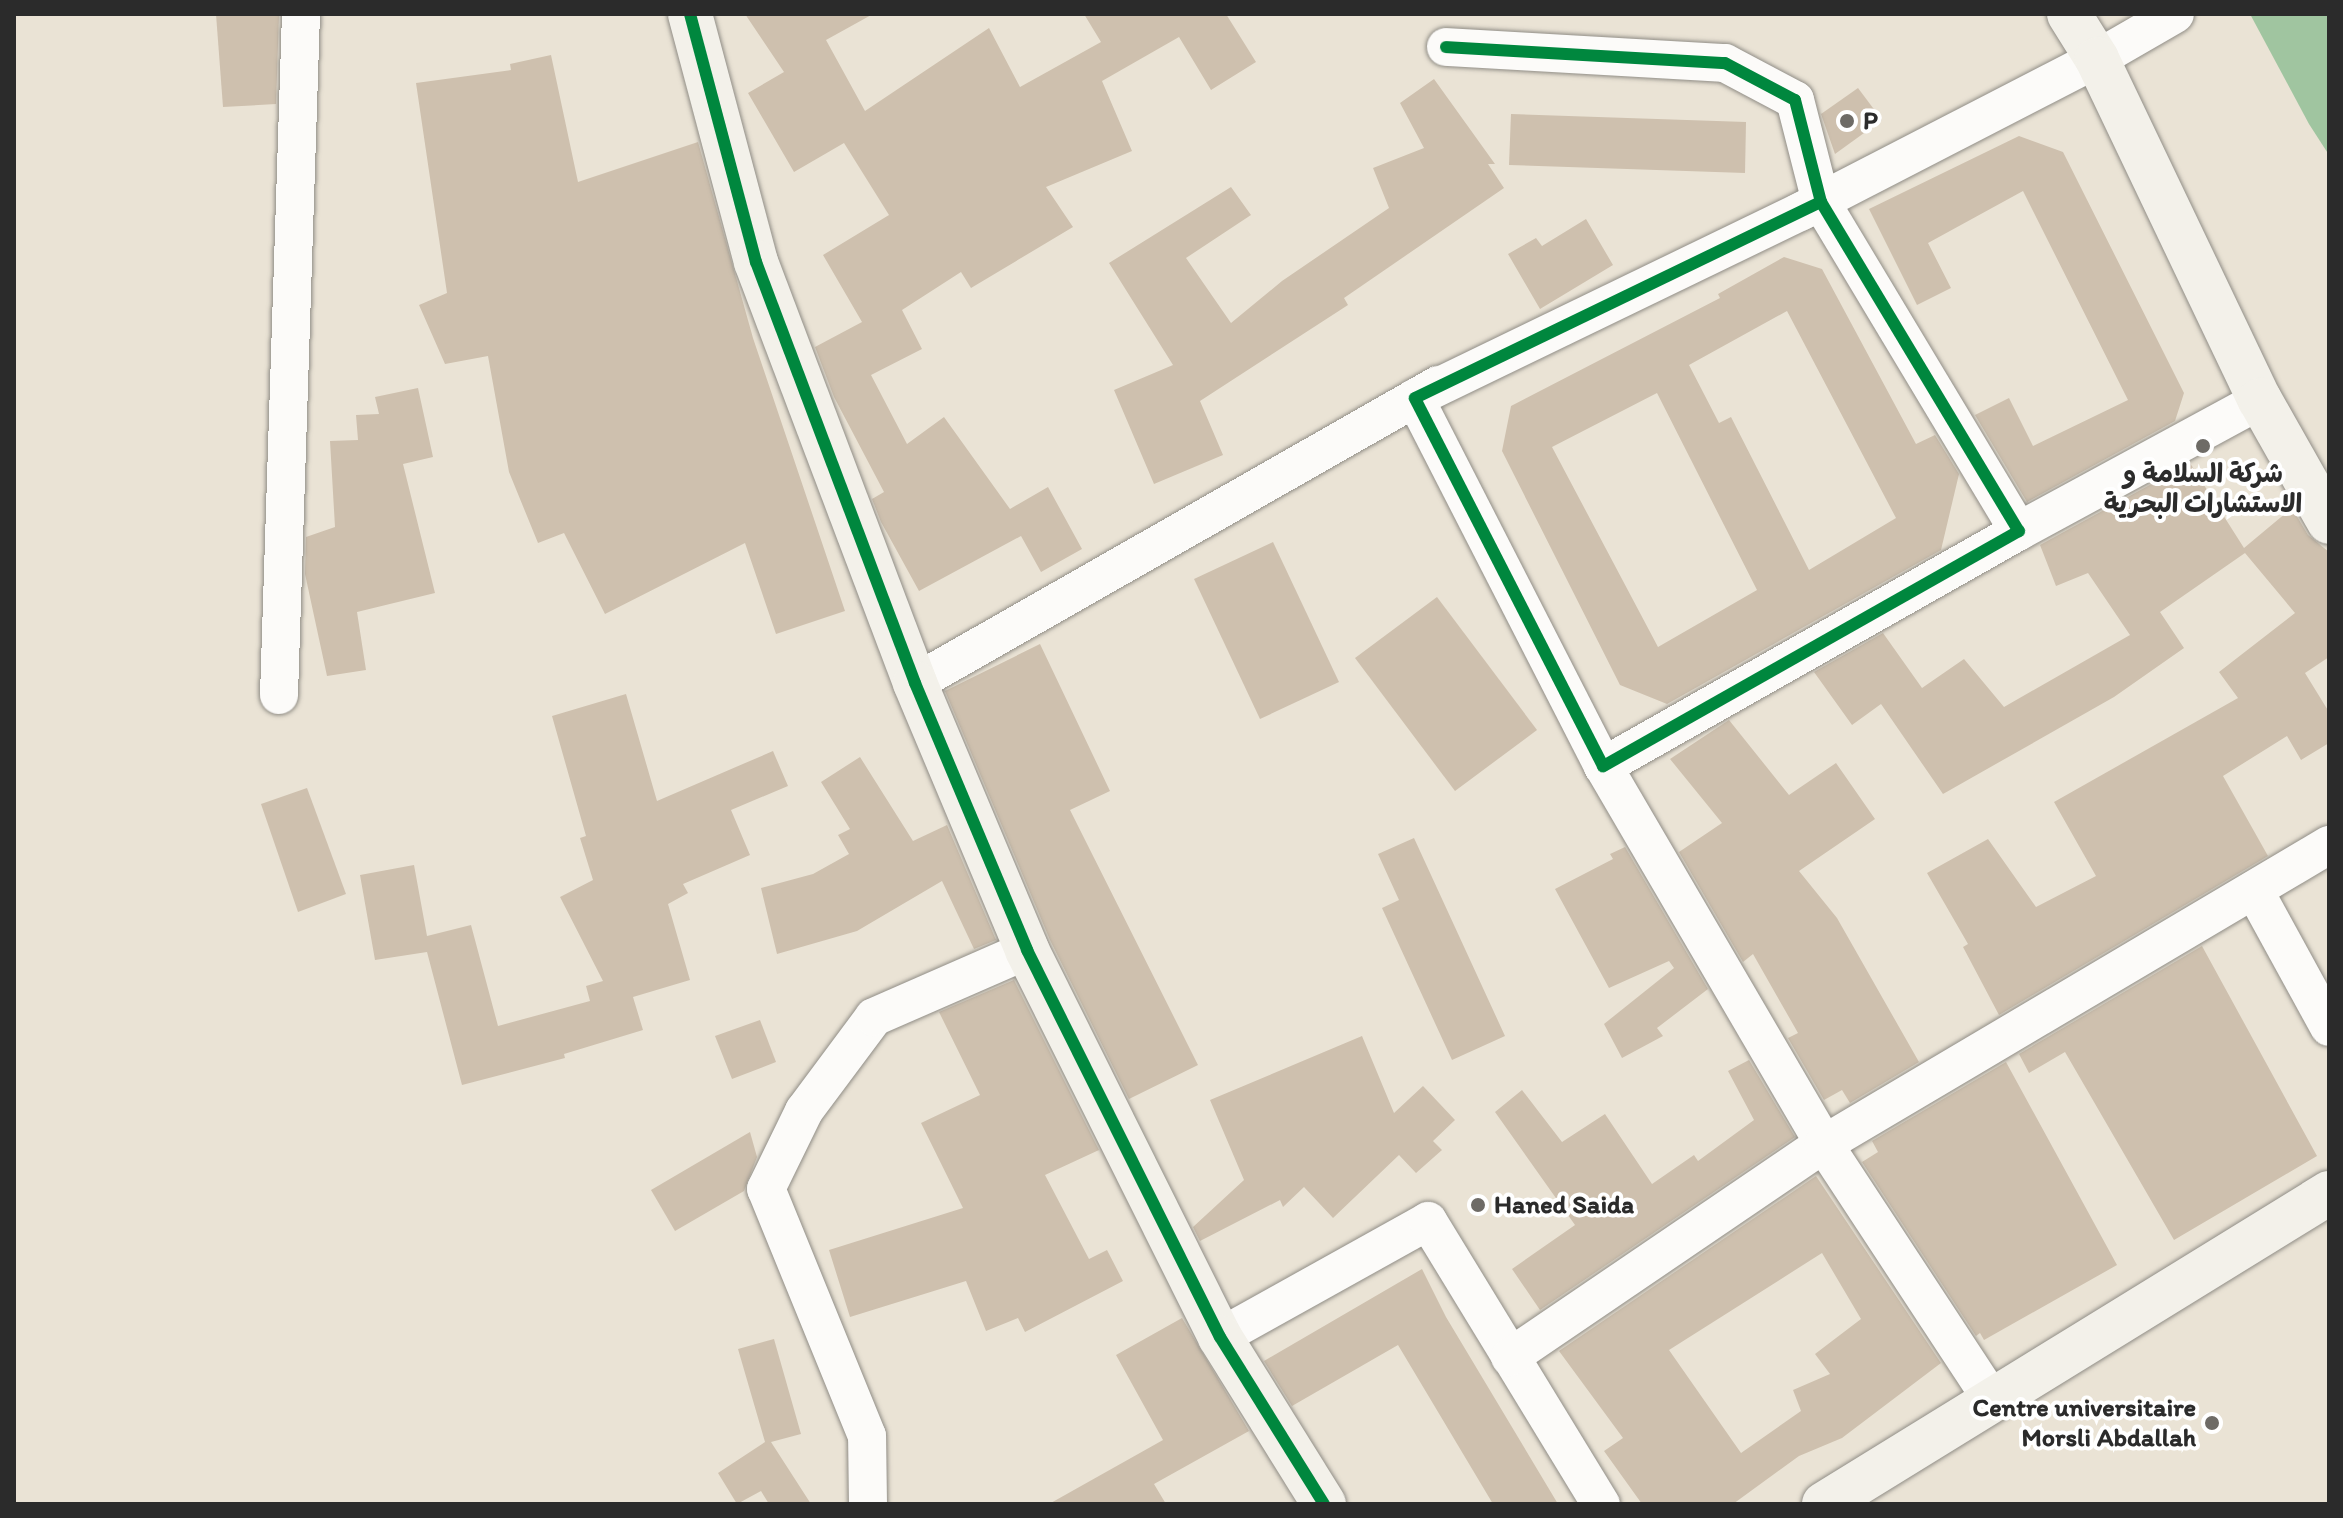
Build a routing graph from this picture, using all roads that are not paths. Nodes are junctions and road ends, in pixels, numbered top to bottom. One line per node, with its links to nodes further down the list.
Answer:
1 (301, 14): 13 (street)
2 (690, 14): 12 (street)
3 (2069, 14): 6 (street)
4 (2175, 14): 6 (street)
5 (1446, 47): 7 (street)
6 (2097, 59): 7 (street); 9 (street)
7 (1821, 202): 8 (street); 11 (street)
8 (1415, 398): 12 (street); 14 (street)
9 (2260, 400): 10 (street); 11 (street)
10 (2329, 522)
11 (2019, 531): 14 (street)
12 (915, 683): 17 (street)
13 (279, 695)
14 (1603, 766): 19 (street)
15 (2329, 845): 16 (street)
16 (2254, 890): 18 (street); 19 (street)
17 (1027, 950): 21 (street); 24 (street)
18 (2329, 1027)
19 (1824, 1144): 22 (street); 23 (street)
20 (2329, 1193): 23 (street)
21 (1220, 1337): 22 (street); 25 (street)
22 (1510, 1357): 26 (street)
23 (1992, 1400): 27 (street)
24 (868, 1504)
25 (1324, 1504)
26 (1601, 1504)
27 (1824, 1504)

